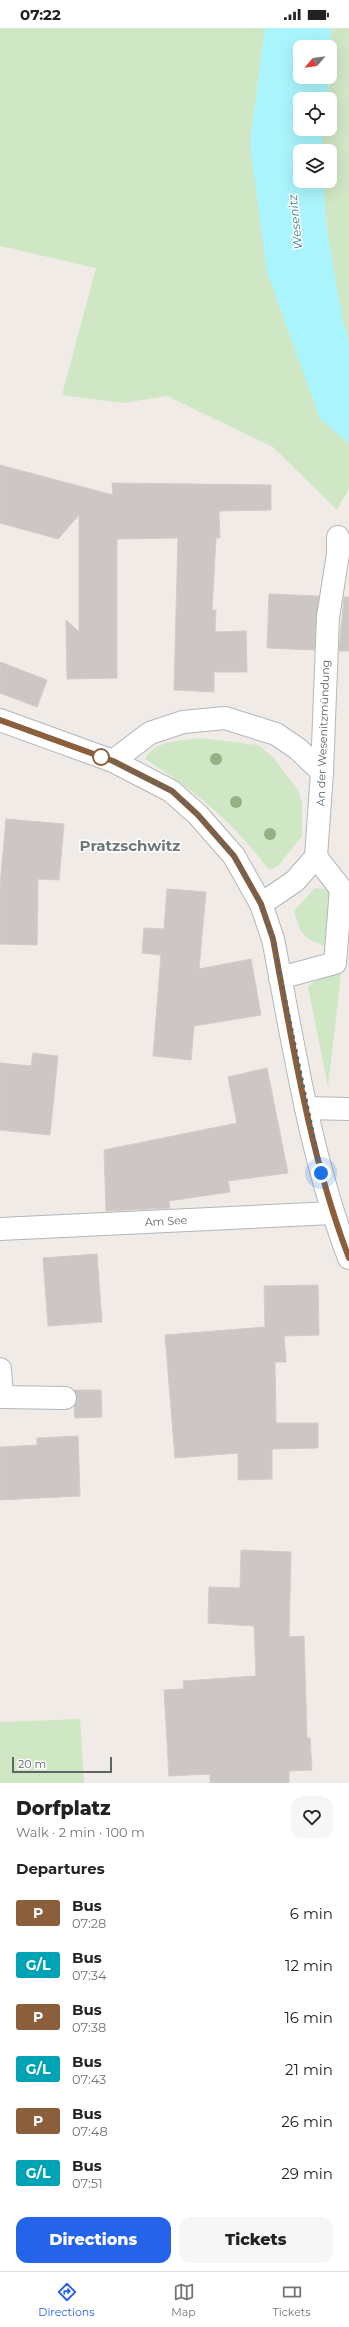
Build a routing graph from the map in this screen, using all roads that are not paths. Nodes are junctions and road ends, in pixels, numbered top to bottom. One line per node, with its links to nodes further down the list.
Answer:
1 (338, 537): 5 (street, An der Wesenitzmündung)
2 (10, 724): 3 (street); 4 (street)
3 (0, 738)
4 (113, 761): 5 (street); 7 (street)
5 (322, 772): 6 (street, An der Wesenitzmündung)
6 (316, 857): 7 (street); 8 (street)
7 (261, 904): 8 (street)
8 (280, 978): 9 (street)
9 (306, 1108): 10 (street); 11 (street)
10 (349, 1109)
11 (332, 1214): 12 (street, Am See); 13 (street)
12 (0, 1229)
13 (349, 1258)
14 (0, 1369): 15 (street)
15 (1, 1398): 16 (street)
16 (65, 1398)

